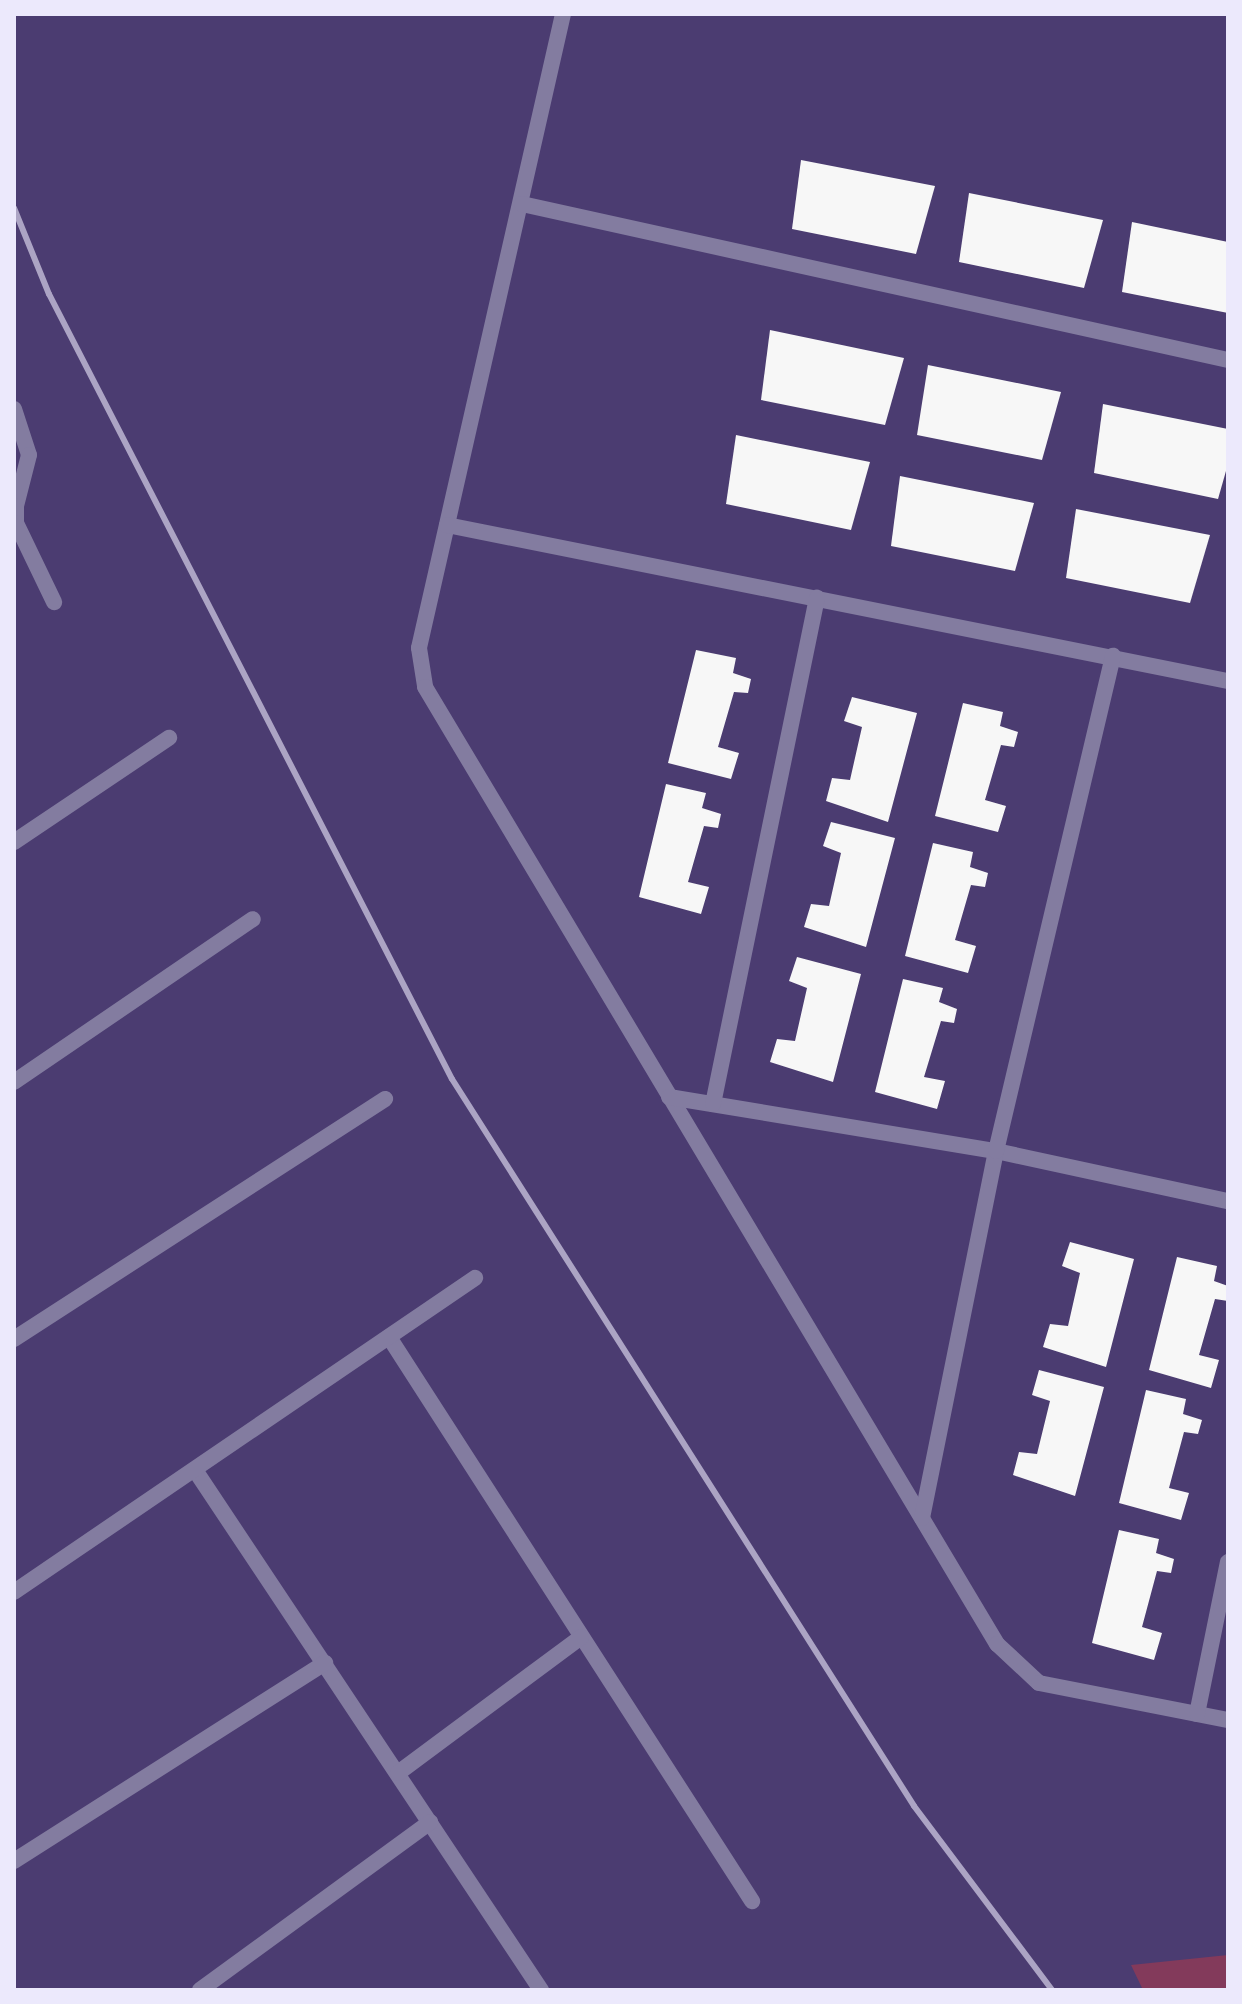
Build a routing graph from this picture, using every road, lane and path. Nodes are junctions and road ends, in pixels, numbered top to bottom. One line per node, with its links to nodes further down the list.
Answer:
1 (563, 14): 2 (street)
2 (522, 204): 3 (street); 5 (street)
3 (1228, 360)
4 (14, 409): 7 (street)
5 (447, 525): 6 (street); 14 (street)
6 (817, 598): 8 (street); 16 (street)
7 (54, 602)
8 (1113, 656): 9 (street); 17 (street)
9 (1228, 681)
10 (169, 738): 11 (street)
11 (14, 842)
12 (253, 919): 13 (street)
13 (14, 1082)
14 (669, 1097): 16 (street); 23 (street)
15 (385, 1099): 21 (street)
16 (713, 1104): 17 (street)
17 (996, 1151): 18 (street); 23 (street)
18 (1228, 1201)
19 (475, 1278): 20 (street)
20 (389, 1337): 22 (street); 26 (street)
21 (14, 1339)
22 (195, 1470): 25 (street); 27 (street)
23 (922, 1518): 28 (street)
24 (1228, 1562): 28 (street)
25 (14, 1592)
26 (581, 1637): 30 (street); 33 (street)
27 (325, 1663): 30 (street); 32 (street)
28 (1197, 1714): 29 (street)
29 (1228, 1720)
30 (398, 1773): 31 (street)
31 (430, 1822): 34 (street); 35 (street)
32 (14, 1861)
33 (752, 1901)
34 (200, 1990)
35 (541, 1990)

